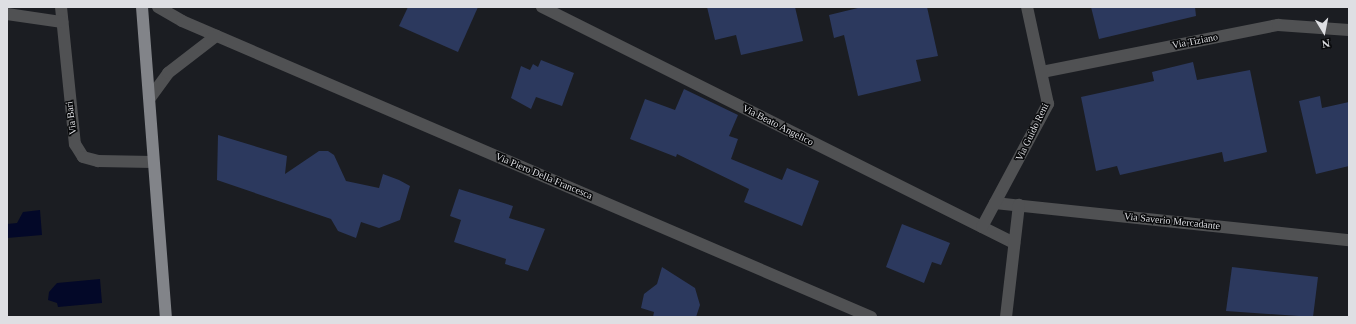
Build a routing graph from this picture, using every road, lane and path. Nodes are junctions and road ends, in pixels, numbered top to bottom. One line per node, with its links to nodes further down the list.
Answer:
1 (61, 7): 7 (street, Via Bari)
2 (142, 7): 11 (main road)
3 (158, 7): 9 (street, Via Piero Della Francesca)
4 (542, 7): 15 (street, Via Beato Angelico)
5 (1027, 7): 10 (street, Via Guido Reni)
6 (7, 14): 7 (street)
7 (62, 22): 12 (street, Via Bari)
8 (1349, 30): 10 (street, Via Tiziano)
9 (216, 36): 11 (street); 19 (street, Via Piero Della Francesca)
10 (1042, 72): 13 (street, Via Guido Reni)
11 (150, 98): 12 (main road)
12 (153, 162): 18 (main road)
13 (995, 203): 14 (street, Via Saverio Mercadante); 15 (street, Via Guido Reni)
14 (1019, 205): 16 (street, Via Saverio Mercadante); 17 (street)
15 (982, 227): 17 (street, Via Beato Angelico)
16 (1349, 240)
17 (1014, 243): 20 (street)
18 (166, 317)
19 (872, 317)
20 (1006, 317)

